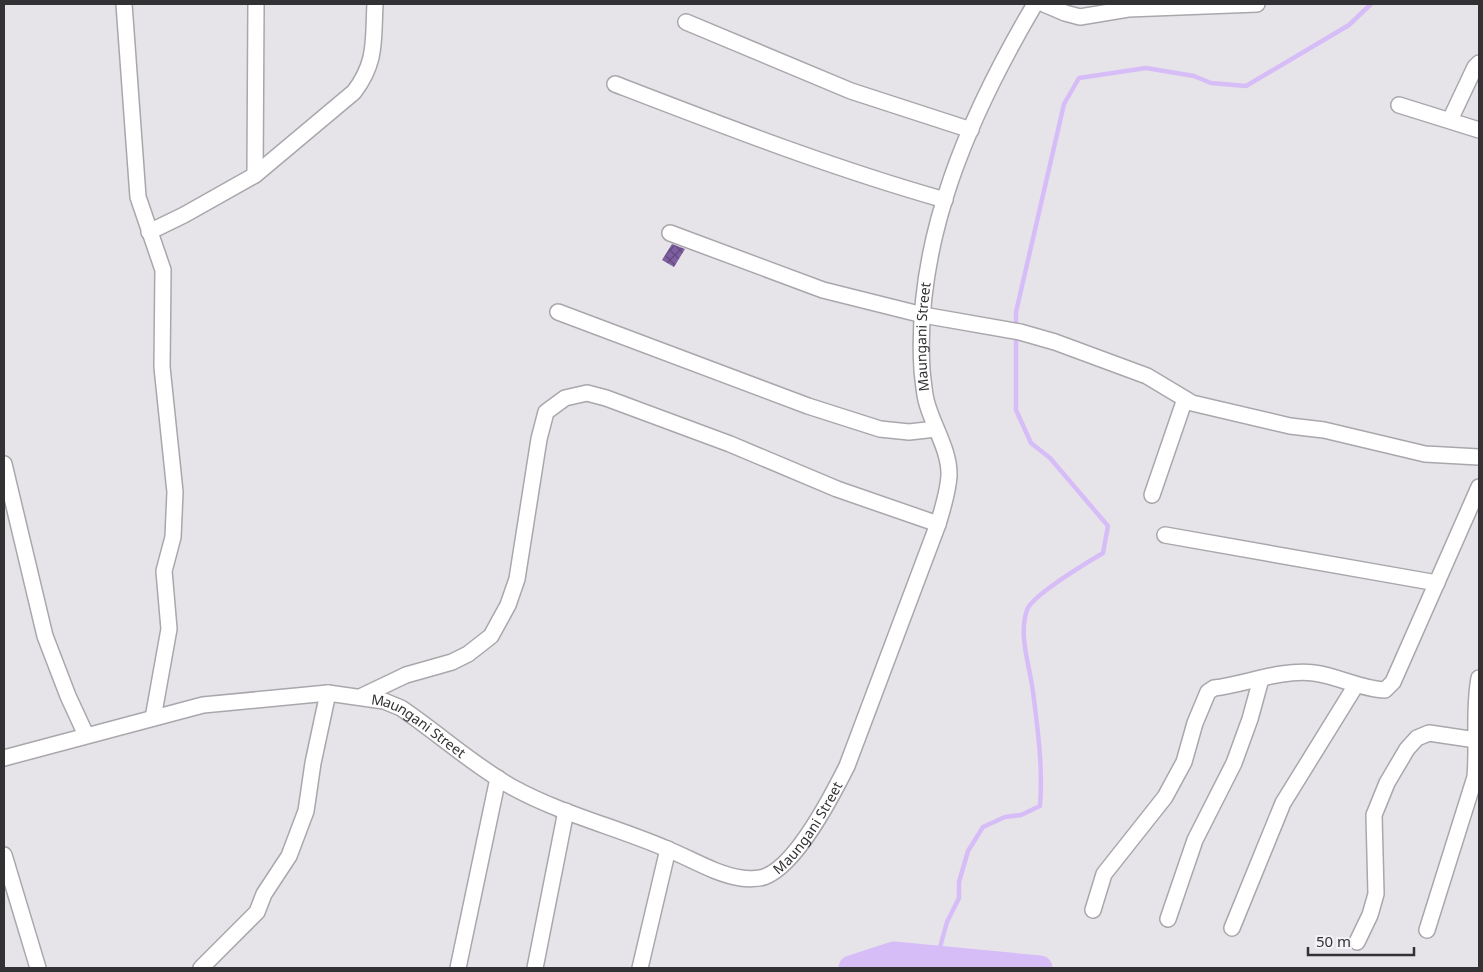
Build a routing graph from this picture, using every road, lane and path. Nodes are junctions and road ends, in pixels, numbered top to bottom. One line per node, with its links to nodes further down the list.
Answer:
1 (124, 4): 16 (street)
2 (256, 4): 14 (street)
3 (375, 4): 14 (street)
4 (1035, 4): 12 (street, Maungani Street)
5 (1044, 4): 6 (street)
6 (1257, 4)
7 (686, 22): 12 (street)
8 (1479, 63): 11 (street)
9 (616, 84): 15 (street)
10 (1399, 105): 11 (street)
11 (1450, 120): 13 (street)
12 (971, 130): 15 (street, Maungani Street)
13 (1479, 130)
14 (255, 175): 16 (street)
15 (945, 200): 19 (street, Maungani Street)
16 (149, 232): 34 (street)
17 (670, 233): 19 (street)
18 (558, 312): 21 (street)
19 (923, 315): 20 (street); 21 (street, Maungani Street)
20 (1185, 399): 22 (street); 25 (street)
21 (936, 429): 26 (street, Maungani Street)
22 (1479, 457)
23 (4, 464): 35 (street)
24 (1479, 487): 28 (street)
25 (1152, 495)
26 (938, 524): 33 (street); 40 (street, Maungani Street)
27 (1165, 535): 28 (street)
28 (1437, 583): 31 (street)
29 (1479, 678): 36 (street)
30 (1261, 679): 31 (street); 42 (street); 43 (street)
31 (1356, 685): 44 (street)
32 (328, 693): 33 (street, Maungani Street); 34 (street, Maungani Street); 48 (street)
33 (362, 696): 38 (street, Maungani Street)
34 (153, 718): 35 (street, Maungani Street)
35 (86, 735): 37 (street, Maungani Street)
36 (1476, 740): 45 (street); 46 (street)
37 (4, 758)
38 (498, 778): 39 (street, Maungani Street); 49 (street)
39 (566, 811): 40 (street, Maungani Street); 50 (street)
40 (668, 849): 51 (street)
41 (4, 855): 47 (street)
42 (1093, 910)
43 (1168, 920)
44 (1232, 928)
45 (1427, 930)
46 (1356, 942)
47 (38, 968)
48 (201, 968)
49 (458, 968)
50 (535, 968)
51 (640, 968)

